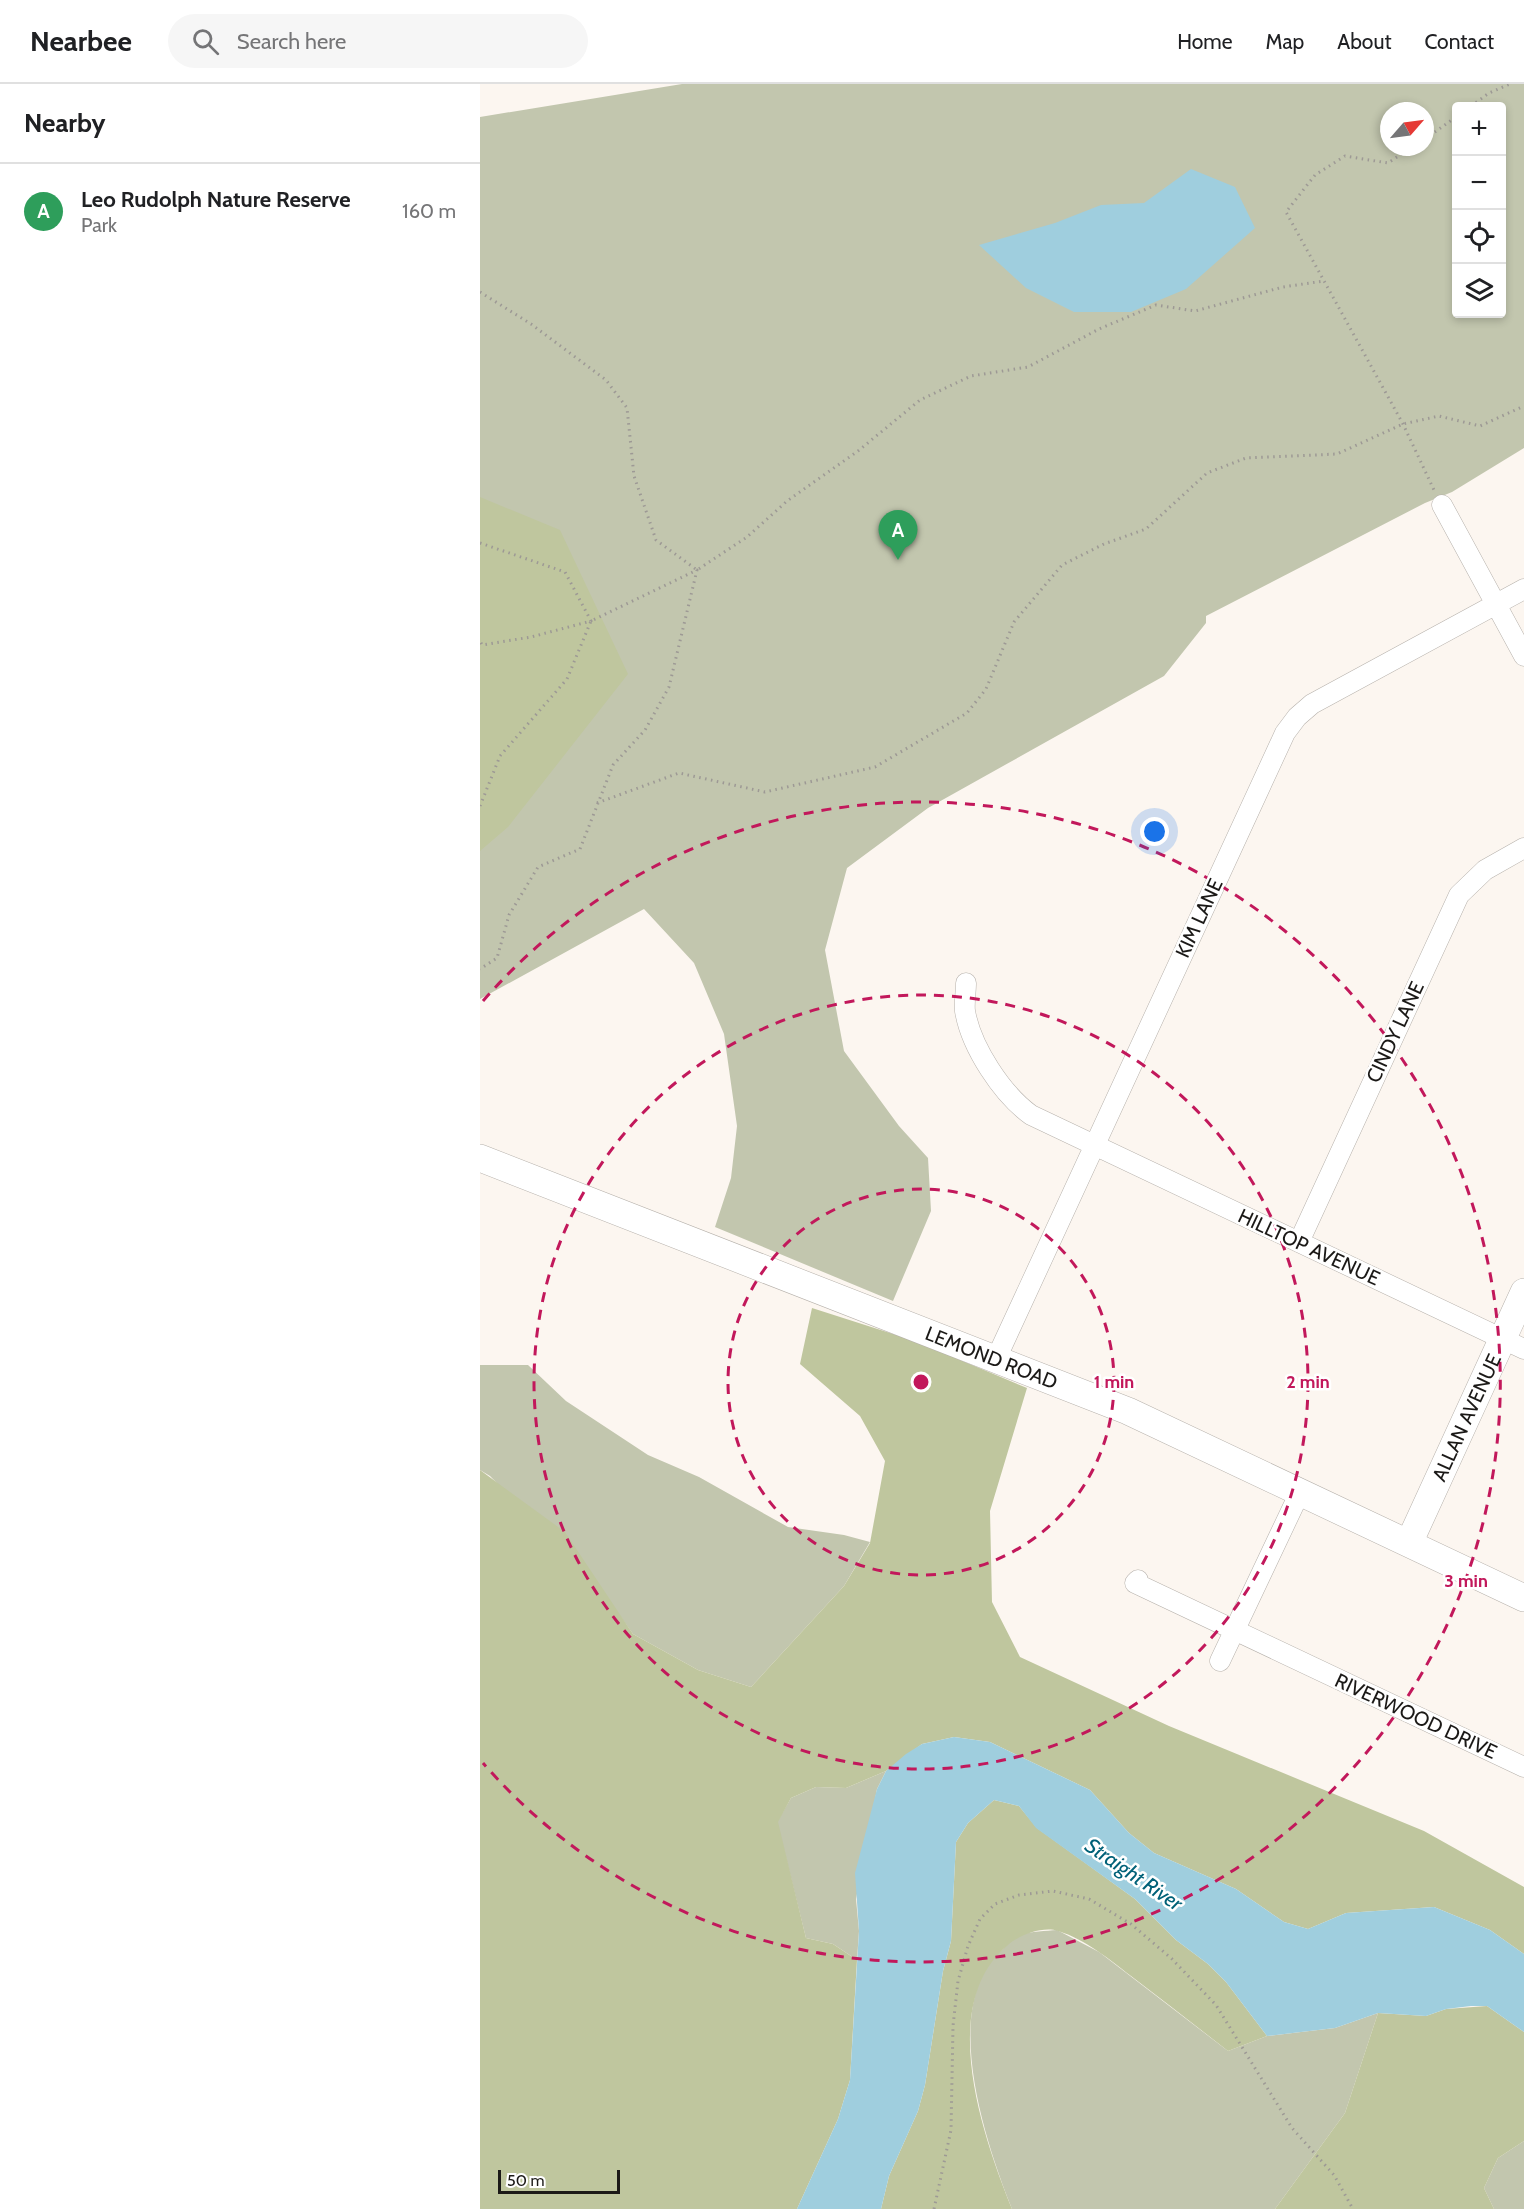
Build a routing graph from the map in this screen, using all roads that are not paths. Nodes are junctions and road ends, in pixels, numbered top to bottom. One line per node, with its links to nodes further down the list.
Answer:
1 (1438, 498): 3 (street)
2 (1524, 588): 3 (street, KIM LANE)
3 (1496, 604): 4 (street); 7 (street, KIM LANE)
4 (1524, 656)
5 (1524, 849): 9 (street, CINDY LANE)
6 (966, 983): 7 (street, HILLTOP AVENUE)
7 (1094, 1146): 9 (street, HILLTOP AVENUE); 12 (street, KIM LANE)
8 (480, 1158): 12 (street, LEMOND ROAD)
9 (1299, 1242): 11 (street, HILLTOP AVENUE)
10 (1524, 1292): 11 (street, ALLAN AVENUE)
11 (1513, 1344): 14 (street, ALLAN AVENUE)
12 (996, 1359): 13 (street, LEMOND ROAD)
13 (1300, 1492): 14 (street, LEMOND ROAD); 17 (street)
14 (1409, 1543): 16 (street, LEMOND ROAD)
15 (1138, 1580): 17 (street, RIVERWOOD DRIVE)
16 (1524, 1598)
17 (1234, 1630): 18 (street); 19 (street, RIVERWOOD DRIVE)
18 (1220, 1661)
19 (1524, 1767)

